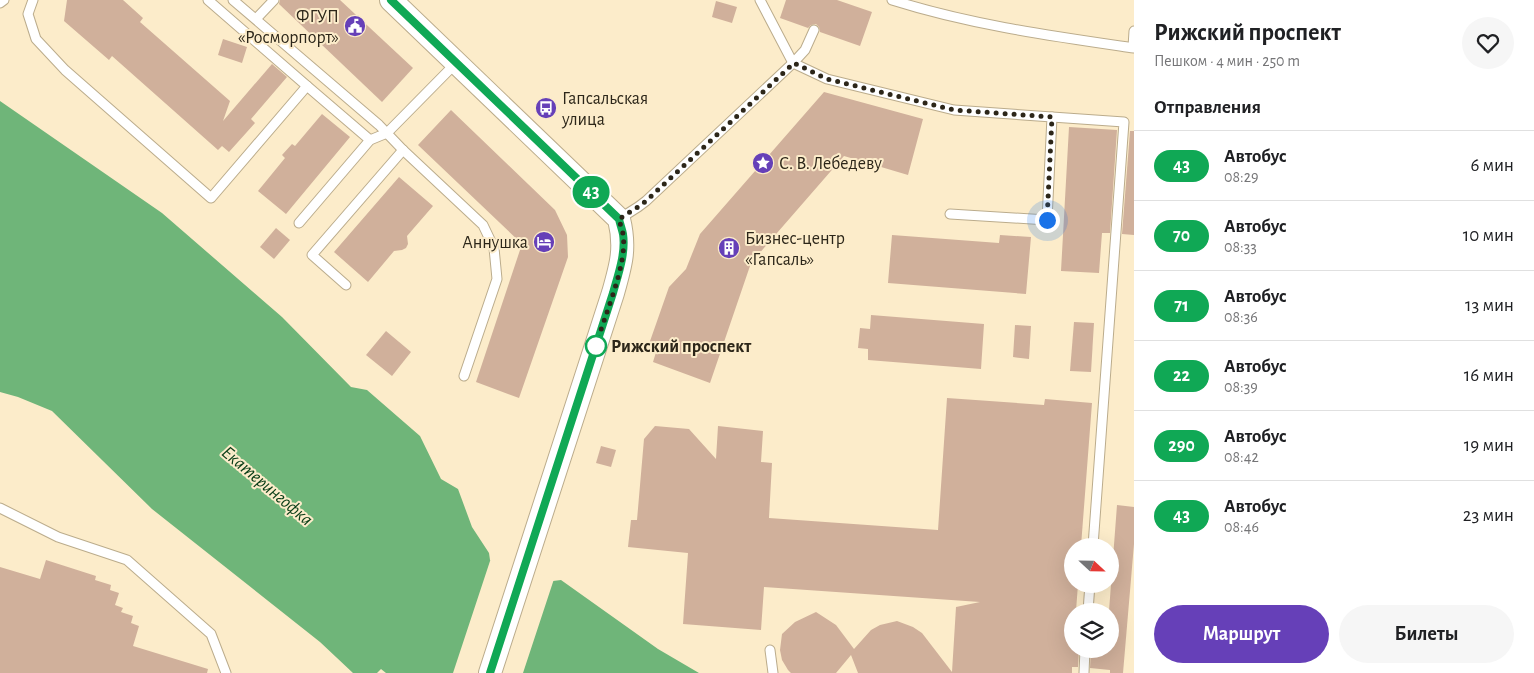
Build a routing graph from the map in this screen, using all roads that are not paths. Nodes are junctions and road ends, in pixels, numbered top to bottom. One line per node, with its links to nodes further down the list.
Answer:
1 (4, 0): 9 (lane)
2 (33, 0): 16 (lane)
3 (208, 0): 16 (lane)
4 (233, 0): 10 (lane)
5 (274, 0): 10 (lane)
6 (391, 0): 14 (street)
7 (760, 0): 15 (lane)
8 (892, 0): 13 (lane)
9 (0, 3)
10 (256, 19): 18 (lane)
11 (814, 30): 15 (lane)
12 (1134, 31): 13 (lane)
13 (1133, 47)
14 (457, 62): 18 (lane); 22 (street)
15 (794, 63): 17 (lane); 22 (lane)
16 (307, 86): 19 (lane)
17 (1052, 117): 21 (lane); 27 (lane)
18 (386, 133): 19 (lane); 20 (lane)
19 (370, 140): 23 (lane)
20 (403, 150): 24 (lane); 25 (lane)
21 (950, 214)
22 (619, 219): 31 (street)
23 (300, 223)
24 (346, 285)
25 (464, 376)
26 (0, 508): 30 (lane)
27 (1094, 538)
28 (770, 650): 32 (lane)
29 (1085, 658): 33 (lane)
30 (226, 673)
31 (490, 673)
32 (773, 673)
33 (1084, 673)

